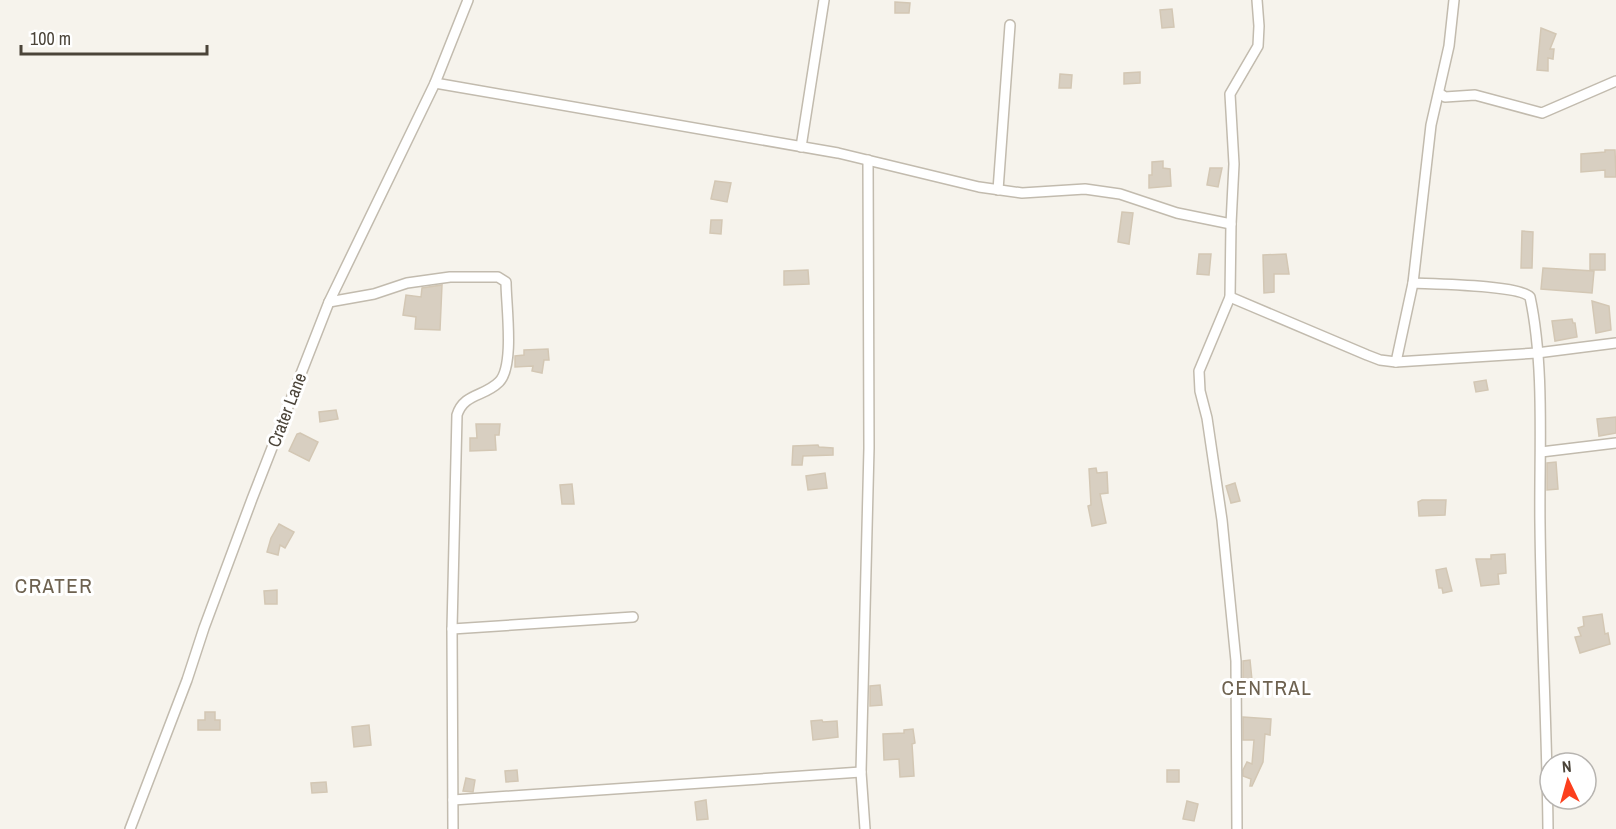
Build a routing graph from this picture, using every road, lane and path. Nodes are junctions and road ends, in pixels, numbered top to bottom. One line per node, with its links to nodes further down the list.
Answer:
1 (468, 0): 7 (street, Crater Lane)
2 (824, 0): 9 (street)
3 (1257, 0): 12 (street)
4 (1454, 0): 8 (street)
5 (1010, 25): 11 (street)
6 (1616, 81): 8 (street)
7 (435, 83): 9 (street); 15 (street, Crater Lane)
8 (1439, 93): 13 (street)
9 (801, 147): 10 (street)
10 (868, 160): 11 (street); 23 (street)
11 (998, 190): 12 (street)
12 (1231, 224): 14 (street)
13 (1413, 283): 17 (street); 18 (street)
14 (1230, 297): 18 (street); 28 (street)
15 (329, 302): 22 (street); 25 (street, Crater Lane)
16 (1616, 343): 17 (street)
17 (1537, 353): 18 (street); 20 (street)
18 (1396, 362)
19 (1616, 443): 20 (street)
20 (1541, 452): 29 (street)
21 (633, 617): 22 (street)
22 (452, 629): 24 (street)
23 (861, 772): 24 (street); 27 (street)
24 (453, 800): 26 (street)
25 (130, 829)
26 (453, 829)
27 (865, 829)
28 (1237, 829)
29 (1548, 829)

